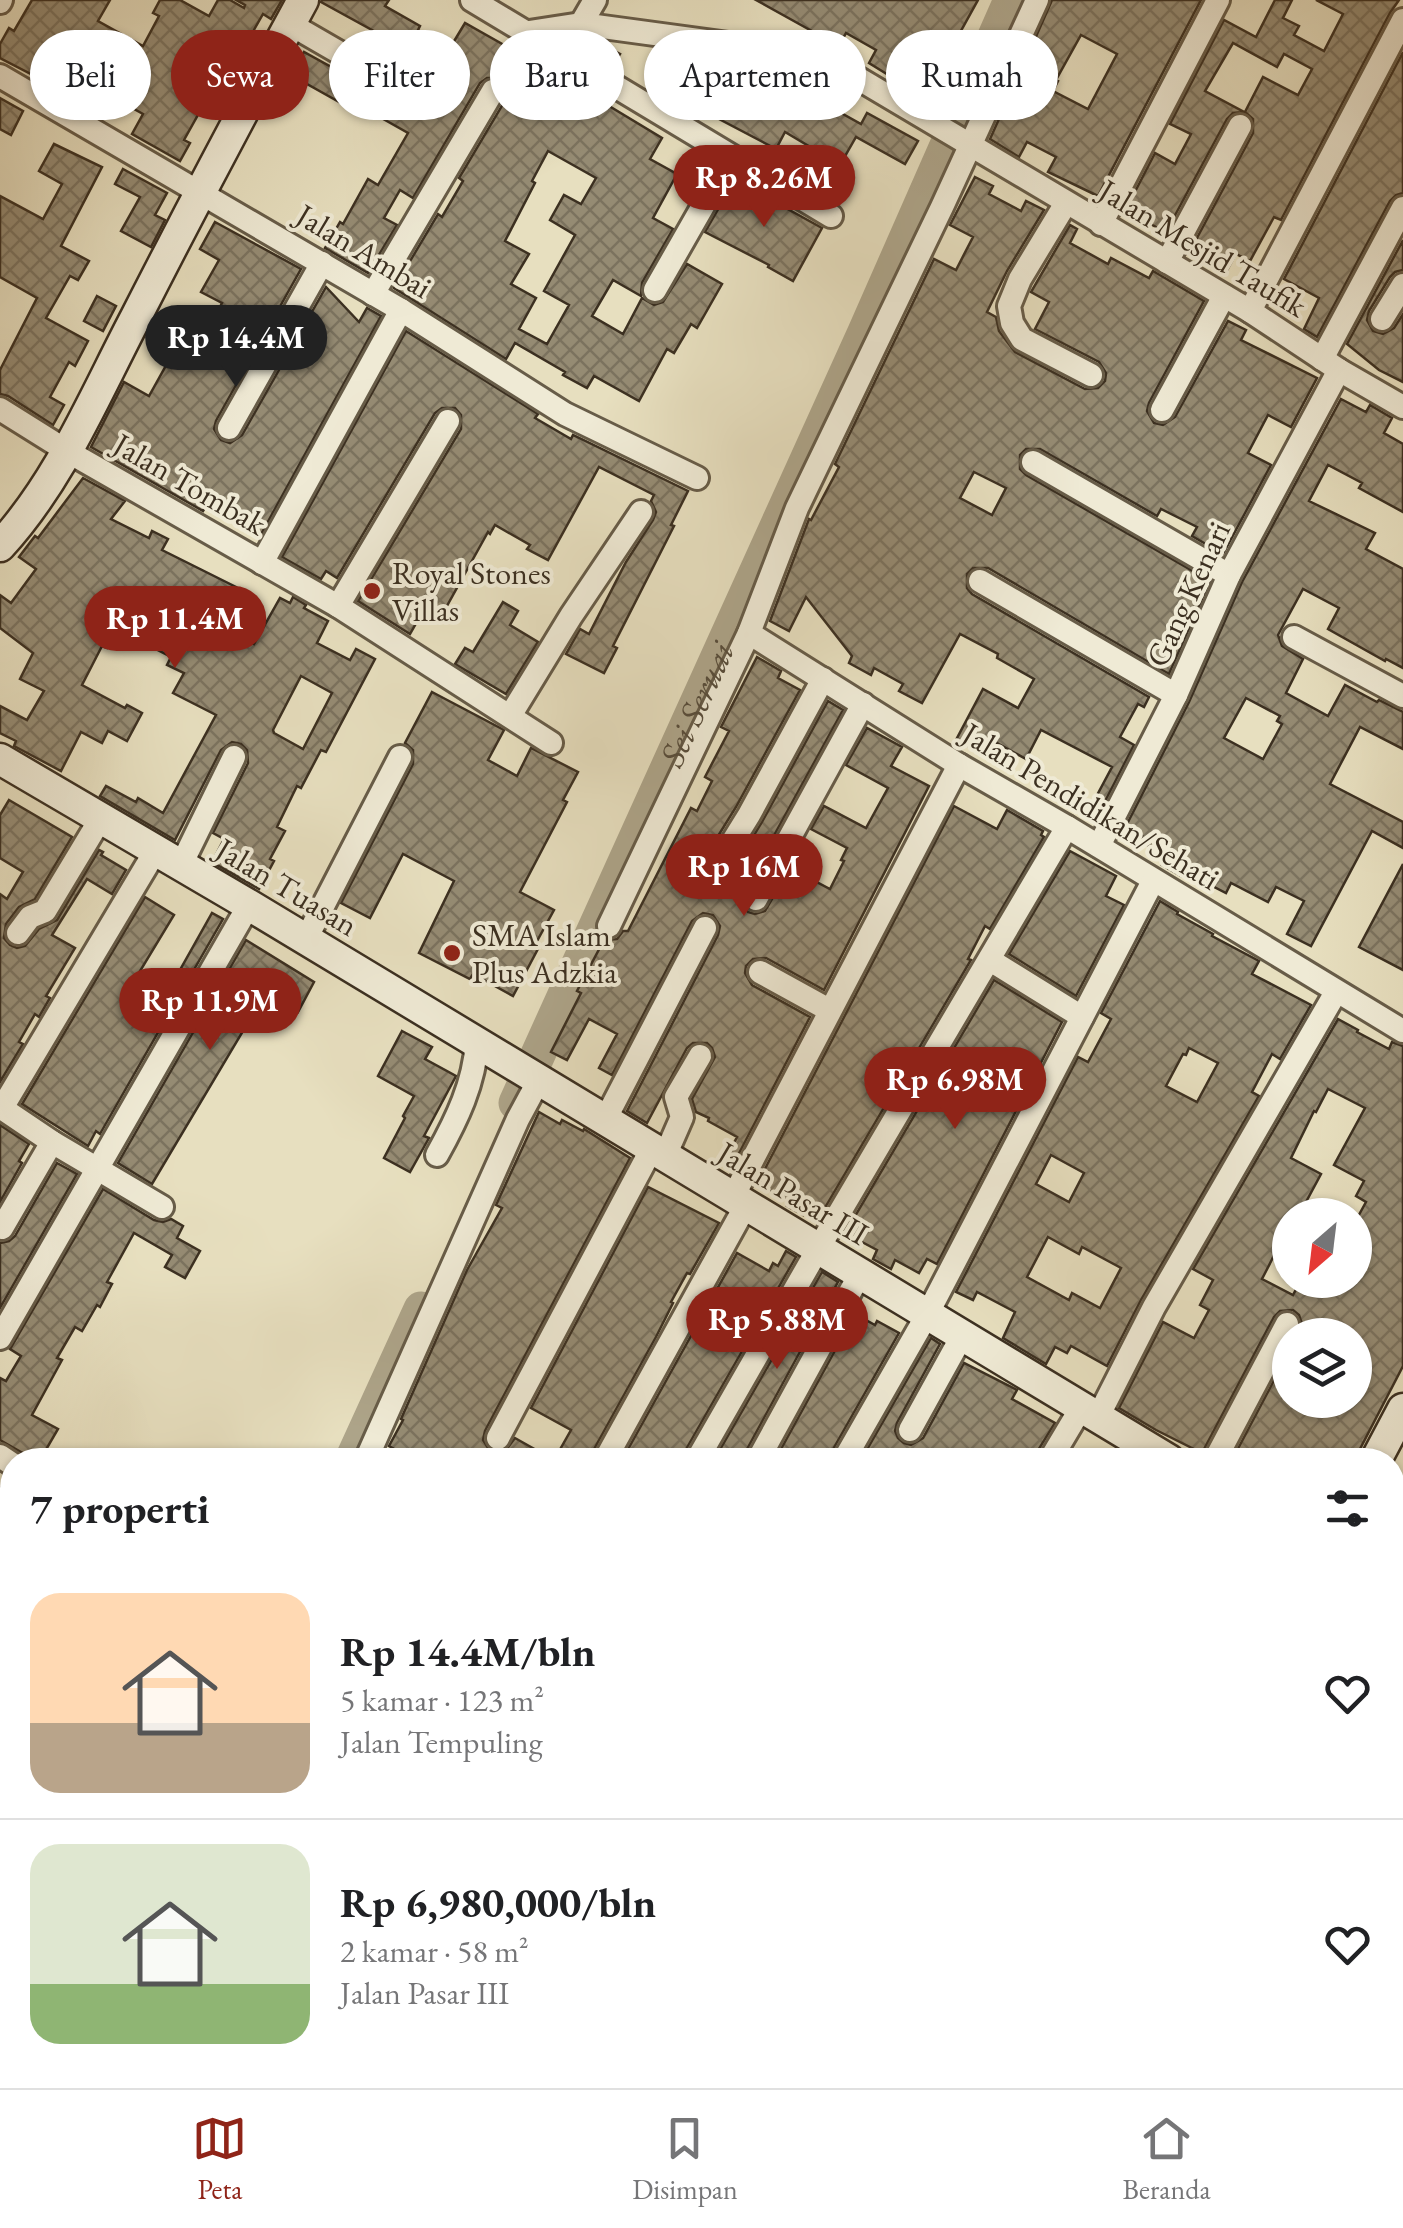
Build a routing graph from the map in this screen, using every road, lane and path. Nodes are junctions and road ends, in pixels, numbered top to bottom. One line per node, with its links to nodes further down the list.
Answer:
1 (594, 0): 7 (street)
2 (1037, 0): 15 (street)
3 (1218, 0): 21 (street)
4 (482, 3): 8 (street)
5 (296, 12): 10 (street); 17 (street)
6 (1403, 20): 29 (street)
7 (581, 24): 9 (street, Jalan Mesjid Taufik); 15 (street, Jalan Mesjid Taufik)
8 (526, 30)
9 (542, 30)
10 (329, 36)
11 (0, 76): 17 (street, Jalan Ambai)
12 (624, 90): 16 (street)
13 (490, 98): 26 (street)
14 (1240, 126): 22 (street)
15 (964, 142): 18 (street, Jalan Mesjid Taufik); 47 (street)
16 (732, 157): 20 (street); 25 (street)
17 (200, 192): 23 (street, Jalan Ambai); 38 (street)
18 (1066, 203): 21 (street, Jalan Mesjid Taufik); 32 (street)
19 (1403, 208): 31 (street, Gang Kenari)
20 (831, 216)
21 (1101, 224): 22 (street, Jalan Mesjid Taufik)
22 (1167, 262): 27 (street, Jalan Mesjid Taufik)
23 (322, 263): 26 (street, Jalan Ambai); 37 (street)
24 (1403, 285): 30 (street)
25 (655, 290)
26 (373, 294): 28 (street, Jalan Ambai)
27 (1224, 296): 29 (street, Jalan Mesjid Taufik); 35 (street)
28 (401, 310): 40 (street, Jalan Ambai); 43 (street)
29 (1250, 311): 31 (street, Jalan Mesjid Taufik)
30 (1382, 319)
31 (1331, 365): 33 (street, Jalan Mesjid Taufik); 44 (street, Gang Kenari)
32 (1092, 375)
33 (1403, 406)
34 (0, 410): 38 (street, Jalan Tombak)
35 (1162, 410)
36 (448, 421): 46 (street)
37 (229, 428)
38 (67, 451): 42 (street); 43 (street, Jalan Tombak)
39 (1033, 462): 44 (street)
40 (696, 478)
41 (641, 512): 53 (street)
42 (0, 546)
43 (262, 563): 46 (street, Jalan Tombak)
44 (1229, 576): 50 (street, Gang Kenari)
45 (980, 580): 50 (street)
46 (338, 606): 53 (street, Jalan Tombak)
47 (748, 633): 49 (street, Jalan Pendidikan/Sehati); 67 (street)
48 (1294, 637): 51 (street)
49 (822, 679): 52 (street, Jalan Pendidikan/Sehati); 63 (street)
50 (1176, 695): 61 (street, Gang Kenari)
51 (1403, 696)
52 (862, 704): 58 (street, Jalan Pendidikan/Sehati); 65 (street)
53 (510, 716): 54 (street, Jalan Tombak)
54 (552, 743)
55 (234, 757): 62 (street)
56 (400, 757): 70 (street)
57 (1, 764): 59 (street, Jalan Tuasan)
58 (959, 765): 60 (street, Jalan Pendidikan/Sehati); 74 (street)
59 (101, 818): 62 (street, Jalan Tuasan); 69 (street)
60 (1067, 827): 61 (street, Jalan Pendidikan/Sehati); 71 (street)
61 (1099, 846): 64 (street, Jalan Pendidikan/Sehati)
62 (168, 858): 66 (street, Jalan Tuasan); 80 (street)
63 (710, 878)
64 (1154, 881): 73 (street, Jalan Pendidikan/Sehati); 75 (street)
65 (756, 899)
66 (249, 905): 70 (street, Jalan Tuasan); 85 (street)
67 (609, 926)
68 (705, 928): 81 (street)
69 (18, 933)
70 (306, 939): 77 (street, Jalan Tuasan)
71 (990, 960): 75 (street); 89 (street)
72 (760, 972): 74 (street)
73 (1336, 992): 76 (street, Jalan Pendidikan/Sehati); 96 (street)
74 (829, 1010): 86 (street)
75 (1082, 1017): 91 (street)
76 (1403, 1031)
77 (487, 1049): 79 (street, Jalan Tuasan); 84 (street)
78 (700, 1056): 83 (street)
79 (537, 1079): 81 (street, Jalan Pasar III); 99 (street)
80 (1, 1107): 82 (street)
81 (606, 1120): 83 (street, Jalan Pasar III)
82 (52, 1142): 85 (street); 88 (street)
83 (659, 1152): 86 (street, Jalan Pasar III); 98 (street)
84 (437, 1155)
85 (98, 1170): 87 (street); 93 (street)
86 (739, 1201): 89 (street, Jalan Pasar III); 100 (street)
87 (162, 1206)
88 (2, 1228)
89 (818, 1248): 90 (street, Jalan Pasar III); 101 (street)
90 (860, 1274): 91 (street, Jalan Pasar III); 102 (street)
91 (927, 1314): 92 (street, Jalan Pasar III); 103 (street)
92 (962, 1336): 96 (street, Jalan Pasar III); 97 (street)
93 (0, 1338)
94 (1272, 1352): 106 (street)
95 (1403, 1409): 107 (street)
96 (1089, 1413): 104 (street); 105 (street, Jalan Pasar III)
97 (910, 1430)
98 (498, 1438)
99 (371, 1448)
100 (611, 1448)
101 (705, 1448)
102 (765, 1448)
103 (851, 1448)
104 (1060, 1448)
105 (1149, 1448)
106 (1221, 1448)
107 (1382, 1448)

